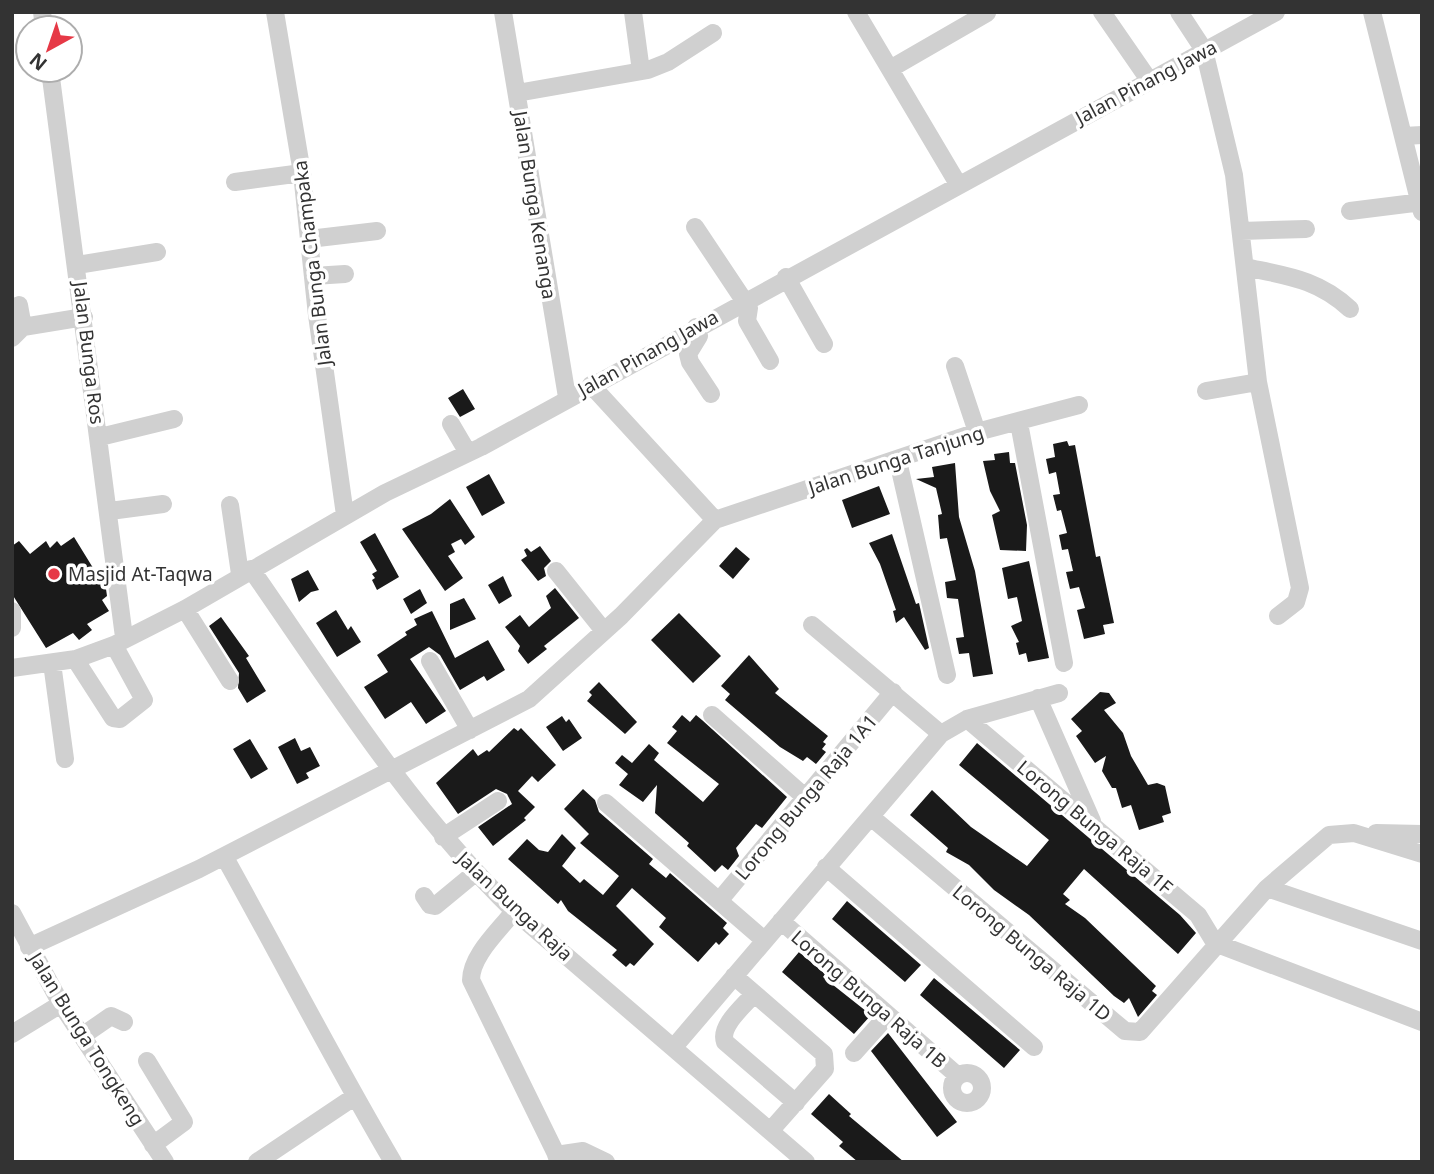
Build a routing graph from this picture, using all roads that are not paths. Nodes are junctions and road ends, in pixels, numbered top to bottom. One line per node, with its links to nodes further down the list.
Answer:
1 (275, 12): 18 (street, Jalan Bunga Champaka)
2 (503, 12): 16 (street, Jalan Bunga Kenanga)
3 (634, 12): 13 (street)
4 (856, 12): 12 (street)
5 (1102, 12): 14 (street)
6 (1179, 12): 11 (street)
7 (1276, 12): 11 (street, Jalan Pinang Jawa)
8 (1372, 12): 17 (street)
9 (987, 13): 12 (street)
10 (713, 33): 13 (street)
11 (1204, 50): 14 (street, Jalan Pinang Jawa); 26 (street)
12 (890, 69): 20 (street)
13 (641, 71): 16 (street)
14 (1149, 80): 20 (street, Jalan Pinang Jawa)
15 (52, 84): 29 (street, Jalan Bunga Ros)
16 (517, 93): 47 (street, Jalan Bunga Kenanga)
17 (1413, 136): 21 (street)
18 (302, 173): 19 (street); 27 (street, Jalan Bunga Champaka)
19 (235, 183)
20 (958, 184): 33 (street, Jalan Pinang Jawa)
21 (1421, 206): 22 (street)
22 (1350, 211)
23 (695, 227): 34 (street)
24 (1306, 229): 26 (street)
25 (377, 231): 27 (street)
26 (1241, 231): 30 (street)
27 (309, 239): 32 (street, Jalan Bunga Champaka)
28 (157, 252): 29 (street)
29 (77, 265): 37 (street, Jalan Bunga Ros)
30 (1245, 267): 36 (street); 43 (street)
31 (345, 274): 32 (street)
32 (313, 276): 59 (street, Jalan Bunga Champaka)
33 (786, 277): 34 (street, Jalan Pinang Jawa); 40 (street)
34 (743, 301): 38 (street, Jalan Pinang Jawa); 41 (street)
35 (19, 305): 39 (street)
36 (1350, 309)
37 (84, 317): 39 (street); 53 (street, Jalan Bunga Ros)
38 (696, 327): 44 (street, Jalan Pinang Jawa); 46 (street)
39 (18, 333)
40 (824, 344)
41 (770, 361)
42 (955, 366): 52 (street)
43 (1258, 382): 45 (street); 65 (street)
44 (591, 384): 47 (street, Jalan Pinang Jawa); 60 (street)
45 (1206, 391)
46 (711, 394)
47 (567, 397): 54 (street, Jalan Pinang Jawa)
48 (1079, 405): 50 (street, Jalan Bunga Tanjung)
49 (174, 419): 53 (street)
50 (1019, 423): 52 (street, Jalan Bunga Tanjung); 73 (street)
51 (451, 424): 54 (street)
52 (977, 432): 55 (street, Jalan Bunga Tanjung)
53 (100, 437): 58 (street, Jalan Bunga Ros)
54 (468, 453): 59 (street, Jalan Pinang Jawa)
55 (898, 461): 60 (street, Jalan Bunga Tanjung); 75 (street)
56 (163, 504): 58 (street)
57 (230, 505): 62 (street)
58 (110, 511): 69 (street, Jalan Bunga Ros)
59 (345, 515): 62 (street, Jalan Pinang Jawa)
60 (715, 520): 68 (street)
61 (556, 571): 68 (street)
62 (246, 572): 63 (street, Jalan Pinang Jawa); 85 (street, Jalan Bunga Raja)
63 (185, 609): 69 (street, Jalan Pinang Jawa); 76 (street)
64 (12, 611): 67 (street)
65 (1278, 615)
66 (812, 625): 77 (street)
67 (12, 628)
68 (604, 631): 82 (street)
69 (119, 641): 70 (street, Jalan Pinang Jawa); 70 (street)
70 (75, 659): 72 (street, Jalan Pinang Jawa)
71 (430, 661): 82 (street)
72 (52, 663): 74 (street, Jalan Pinang Jawa); 84 (street)
73 (1064, 663)
74 (12, 668)
75 (947, 676)
76 (230, 681)
77 (893, 692): 83 (street); 86 (street, Lorong Bunga Raja 1A1)
78 (1059, 694): 79 (street)
79 (1038, 698): 81 (street); 90 (street)
80 (712, 715): 86 (street)
81 (967, 719): 83 (street); 90 (street, Lorong Bunga Raja 1F)
82 (470, 730): 85 (street)
83 (941, 734): 89 (street)
84 (65, 759)
85 (392, 771): 93 (street, Jalan Bunga Raja); 95 (street)
86 (806, 797): 100 (street, Lorong Bunga Raja 1A1)
87 (498, 801): 93 (street)
88 (606, 803): 100 (street)
89 (871, 817): 96 (street); 106 (street, Lorong Bunga Raja 1D)
90 (1094, 824): 106 (street, Lorong Bunga Raja 1F)
91 (1353, 833): 92 (street); 94 (street); 98 (street)
92 (1422, 834)
93 (443, 837): 97 (street, Jalan Bunga Raja)
94 (1422, 854)
95 (224, 856): 107 (street); 121 (street)
96 (826, 867): 103 (street); 117 (street)
97 (475, 873): 99 (street); 101 (street, Jalan Bunga Raja)
98 (1267, 888): 105 (street); 106 (street)
99 (424, 896)
100 (719, 901): 104 (street)
101 (514, 911): 116 (street, Jalan Bunga Raja); 125 (street)
102 (12, 913): 107 (street, Jalan Bunga Tongkeng)
103 (781, 921): 104 (street); 111 (street, Lorong Bunga Raja 1B)
104 (764, 940): 108 (street)
105 (1422, 941)
106 (1215, 943): 113 (street)
107 (29, 947): 110 (street, Jalan Bunga Tongkeng)
108 (734, 976): 109 (street); 116 (street)
109 (754, 994): 122 (street); 122 (street)
110 (61, 1004): 114 (street); 115 (street, Jalan Bunga Tongkeng)
111 (887, 1016): 118 (street); 120 (street, Lorong Bunga Raja 1B)
112 (124, 1022): 115 (street)
113 (1422, 1023)
114 (12, 1034)
115 (82, 1036): 124 (street, Jalan Bunga Tongkeng)
116 (674, 1047): 123 (street, Jalan Bunga Raja)
117 (1034, 1047)
118 (854, 1053)
119 (147, 1061): 124 (street)
120 (958, 1076)
121 (355, 1097): 127 (street); 128 (street)
122 (796, 1103): 123 (street)
123 (771, 1130): 130 (street, Jalan Bunga Raja)
124 (153, 1144): 126 (street, Jalan Bunga Tongkeng)
125 (558, 1158): 129 (street)
126 (165, 1162)
127 (257, 1162)
128 (393, 1162)
129 (606, 1162)
130 (806, 1162)

